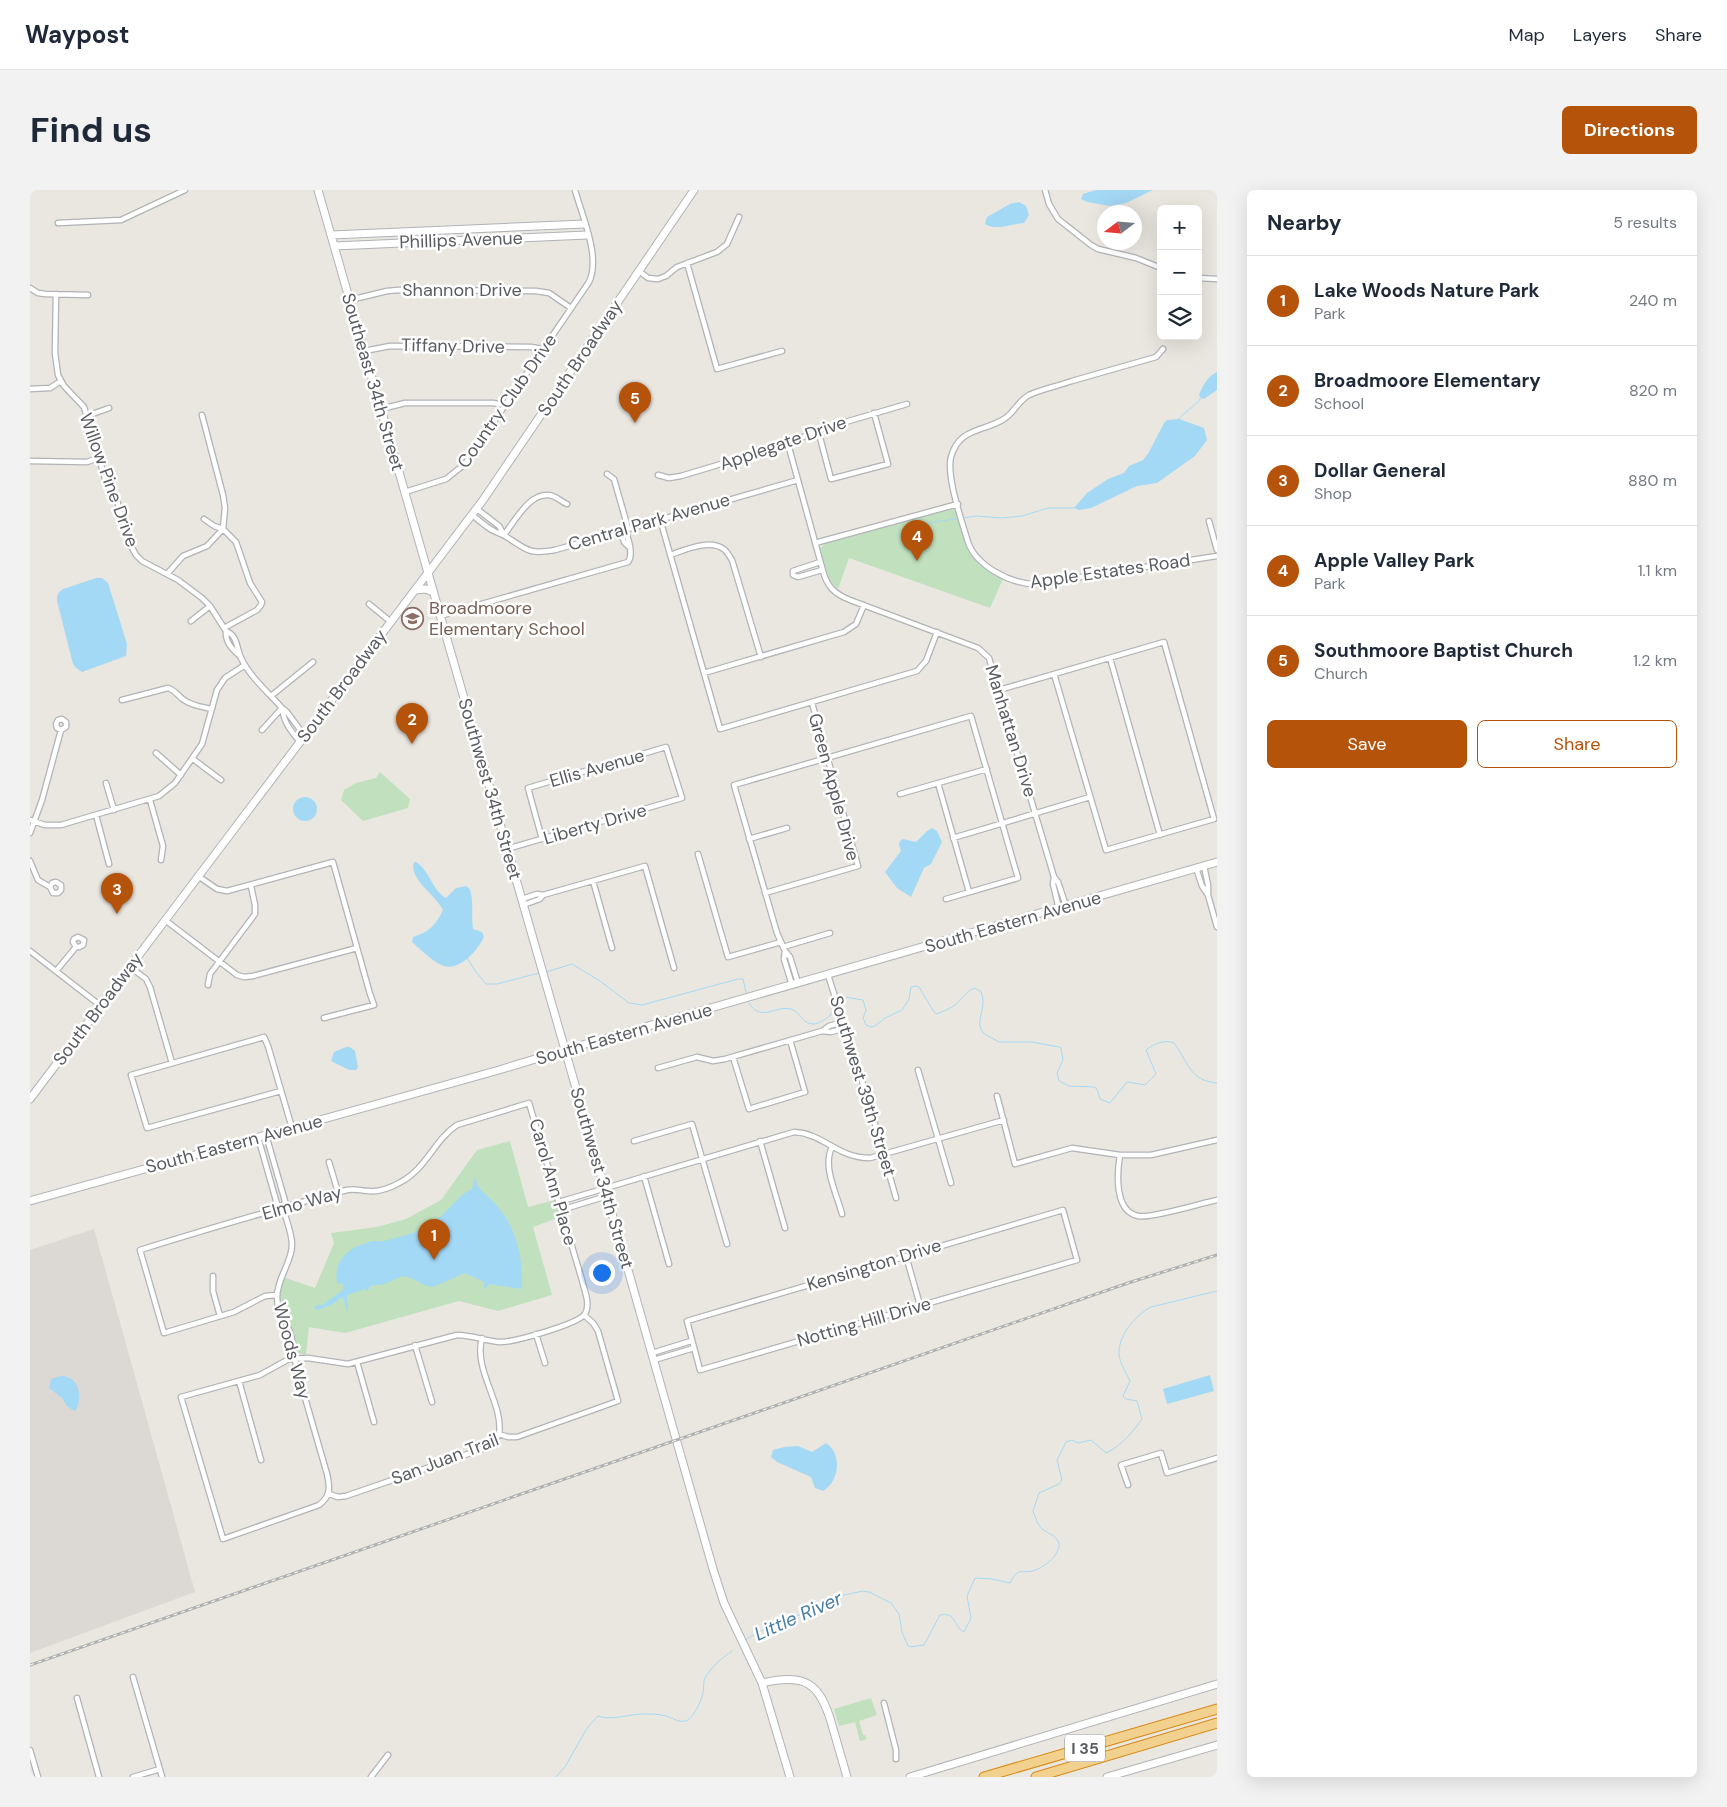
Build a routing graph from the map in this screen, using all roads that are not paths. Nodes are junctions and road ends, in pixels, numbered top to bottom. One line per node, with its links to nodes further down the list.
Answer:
1 (185, 190): 7 (street)
2 (318, 190): 9 (street, Southeast 34th Street)
3 (574, 190): 8 (street, Country Club Drive)
4 (694, 190): 14 (street, South Broadway)
5 (1045, 190): 13 (street)
6 (738, 217): 12 (street)
7 (58, 223)
8 (584, 224): 9 (street, Phillips Avenue); 10 (street, Country Club Drive)
9 (331, 235): 11 (street, Southeast 34th Street)
10 (587, 235): 11 (street, Phillips Avenue); 21 (street, Country Club Drive)
11 (334, 246): 20 (street, Southeast 34th Street)
12 (687, 263): 14 (street); 25 (street)
13 (1157, 266)
14 (639, 272): 45 (street, South Broadway)
15 (1202, 278): 16 (street)
16 (1217, 279)
17 (30, 288): 18 (street)
18 (56, 294): 19 (street); 26 (street, Willow Pine Drive)
19 (88, 295)
20 (350, 300): 21 (street, Shannon Drive); 24 (street, Southeast 34th Street)
21 (571, 308): 22 (street, Country Club Drive)
22 (543, 349): 24 (street, Tiffany Drive); 29 (street, Country Club Drive)
23 (1163, 349): 44 (street, Apple Estates Road)
24 (364, 351): 31 (street, Southeast 34th Street)
25 (782, 351)
26 (61, 381): 27 (street); 34 (street, Willow Pine Drive)
27 (30, 389)
28 (907, 404): 32 (street, Applegate Drive)
29 (505, 405): 31 (street); 42 (street, Country Club Drive)
30 (109, 408): 34 (street)
31 (380, 409): 42 (street, Southeast 34th Street)
32 (874, 413): 35 (street, Applegate Drive); 35 (street)
33 (202, 415): 51 (street)
34 (87, 416): 37 (street, Willow Pine Drive)
35 (818, 430): 36 (street, Applegate Drive)
36 (788, 444): 40 (street, Applegate Drive); 41 (street, Manhattan Drive)
37 (99, 458): 38 (street); 60 (street, Willow Pine Drive)
38 (30, 461)
39 (607, 474): 52 (street)
40 (658, 475)
41 (798, 480): 47 (street, Central Park Avenue); 54 (street, Manhattan Drive)
42 (405, 492): 61 (street, Southeast 34th Street)
43 (567, 504): 53 (street)
44 (958, 504): 54 (street); 57 (street, Apple Estates Road)
45 (474, 512): 48 (street, Central Park Avenue); 50 (street, Central Park Avenue); 61 (street, South Broadway)
46 (204, 519): 51 (street)
47 (660, 519): 52 (street, Central Park Avenue); 56 (street)
48 (491, 520): 50 (street); 53 (street, Central Park Avenue)
49 (1209, 521): 55 (street)
50 (487, 526): 53 (street, Central Park Avenue)
51 (223, 529): 60 (street); 64 (street)
52 (624, 529): 53 (street, Central Park Avenue); 69 (street)
53 (504, 535)
54 (815, 543): 58 (street, Manhattan Drive)
55 (1217, 550)
56 (670, 555): 75 (street); 79 (street)
57 (1217, 556)
58 (820, 562): 59 (street, Manhattan Drive); 59 (street)
59 (822, 570): 67 (street, Manhattan Drive)
60 (167, 574): 68 (street, Willow Pine Drive)
61 (428, 574): 62 (street, South Broadway); 63 (street, Southwest 34th Street)
62 (415, 590): 63 (street); 71 (street, South Broadway)
63 (433, 592): 69 (street, Southwest 34th Street)
64 (262, 604): 65 (street); 72 (street)
65 (269, 604)
66 (369, 604): 71 (street)
67 (864, 605): 73 (street, Manhattan Drive); 75 (street)
68 (210, 606): 70 (street); 72 (street, Willow Pine Drive)
69 (440, 616): 113 (street, Southwest 34th Street)
70 (191, 621)
71 (391, 622): 89 (street, South Broadway)
72 (225, 629): 74 (street, Willow Pine Drive); 74 (street, Willow Pine Drive)
73 (937, 632): 81 (street, Manhattan Drive); 84 (street)
74 (240, 656): 78 (street, Willow Pine Drive)
75 (761, 657): 79 (street)
76 (1110, 658): 80 (street); 109 (street); 109 (street)
77 (313, 662): 82 (street)
78 (245, 665): 82 (street, Willow Pine Drive); 85 (street)
79 (704, 673): 84 (street)
80 (1054, 674): 81 (street); 99 (street)
81 (999, 690): 103 (street, Manhattan Drive)
82 (271, 696): 86 (street, Willow Pine Drive)
83 (122, 700): 85 (street)
84 (812, 703): 91 (street, Green Apple Drive)
85 (212, 709): 92 (street)
86 (282, 709): 88 (street); 89 (street, Willow Pine Drive); 89 (street, Willow Pine Drive)
87 (61, 730): 105 (street)
88 (262, 730)
89 (302, 739): 120 (street, South Broadway)
90 (156, 753): 94 (street)
91 (828, 758): 93 (street); 112 (street); 125 (street, Green Apple Drive)
92 (193, 759): 94 (street); 95 (street)
93 (987, 769): 97 (street); 106 (street)
94 (181, 775): 101 (street)
95 (221, 780)
96 (106, 783): 102 (street)
97 (938, 783): 98 (street); 110 (street)
98 (900, 794)
99 (1090, 797): 103 (street); 109 (street)
100 (682, 798): 111 (street, Liberty Drive); 111 (street, Ellis Avenue)
101 (150, 800): 102 (street); 115 (street)
102 (114, 810): 104 (street)
103 (1036, 814): 106 (street); 129 (street, Manhattan Drive)
104 (96, 816): 105 (street); 118 (street)
105 (32, 821): 108 (street)
106 (1002, 824): 110 (street); 124 (street)
107 (787, 828): 112 (street)
108 (30, 833)
109 (1160, 835)
110 (953, 838): 124 (street)
111 (542, 839): 113 (street, Liberty Drive)
112 (749, 839): 125 (street)
113 (508, 849): 128 (street, Southwest 34th Street)
114 (698, 854): 134 (street)
115 (161, 860)
116 (30, 861): 123 (street)
117 (1217, 862): 119 (street, South Eastern Avenue)
118 (109, 864)
119 (1200, 867): 126 (street); 126 (street); 129 (street, South Eastern Avenue)
120 (198, 876): 122 (street); 130 (street, South Broadway)
121 (592, 881): 128 (street); 136 (street); 140 (street)
122 (251, 886): 135 (street); 138 (street)
123 (50, 887)
124 (968, 892): 127 (street)
125 (765, 894): 134 (street)
126 (1208, 896): 131 (street)
127 (946, 898)
128 (522, 902): 151 (street, Southwest 34th Street)
129 (1063, 908): 142 (street, South Eastern Avenue)
130 (165, 920): 138 (street); 139 (street, South Broadway)
131 (1217, 927)
132 (830, 933): 134 (street)
133 (76, 946): 141 (street)
134 (783, 947): 143 (street)
135 (357, 948): 138 (street); 146 (street)
136 (612, 948)
137 (30, 951): 141 (street)
138 (220, 962): 144 (street)
139 (130, 967): 145 (street, South Broadway); 153 (street)
140 (674, 968)
141 (56, 971): 145 (street)
142 (828, 975): 143 (street, South Eastern Avenue); 147 (street, Southwest 39th Street)
143 (795, 984): 151 (street, South Eastern Avenue)
144 (208, 985)
145 (101, 1006): 158 (street, South Broadway)
146 (324, 1018)
147 (843, 1022): 148 (street, Southwest 39th Street); 149 (street)
148 (845, 1028): 149 (street); 169 (street, Southwest 39th Street)
149 (822, 1031): 150 (street)
150 (790, 1040): 152 (street); 152 (street)
151 (565, 1050): 161 (street, South Eastern Avenue); 175 (street, Southwest 34th Street)
152 (733, 1057): 154 (street)
153 (172, 1063): 156 (street); 156 (street)
154 (658, 1068)
155 (918, 1070): 164 (street)
156 (281, 1091): 161 (street)
157 (997, 1096): 160 (street)
158 (30, 1099)
159 (530, 1103): 176 (street, Elmo Way); 181 (street, Carol Ann Place)
160 (1004, 1120): 164 (street); 170 (street)
161 (292, 1128): 162 (street, South Eastern Avenue)
162 (266, 1135): 163 (street, South Eastern Avenue); 182 (street, Woods Way)
163 (258, 1137): 180 (street, South Eastern Avenue); 182 (street, Woods Way)
164 (938, 1139): 169 (street); 174 (street)
165 (1217, 1140): 170 (street)
166 (634, 1141): 171 (street)
167 (760, 1141): 168 (street); 171 (street); 185 (street)
168 (832, 1147): 169 (street); 184 (street)
169 (884, 1155): 178 (street, Southwest 39th Street)
170 (1120, 1155): 179 (street)
171 (702, 1158): 173 (street); 186 (street)
172 (329, 1162): 176 (street)
173 (644, 1176): 175 (street); 189 (street)
174 (951, 1183)
175 (605, 1188): 177 (street, Southwest 34th Street); 181 (street)
176 (338, 1192): 182 (street, Elmo Way)
177 (607, 1196): 183 (street); 201 (street, Southwest 34th Street)
178 (896, 1198)
179 (1217, 1200)
180 (30, 1201)
181 (559, 1202): 183 (street, Carol Ann Place)
182 (283, 1208): 191 (street, Woods Way); 194 (street, Elmo Way)
183 (561, 1210): 193 (street, Carol Ann Place)
184 (842, 1214)
185 (785, 1228)
186 (727, 1244)
187 (906, 1256): 188 (street, Kensington Drive); 192 (street); 195 (street, Kensington Drive)
188 (1077, 1260): 192 (street, Notting Hill Drive)
189 (669, 1264)
190 (213, 1276): 194 (street)
191 (277, 1295): 194 (street); 202 (street, Woods Way)
192 (920, 1305): 200 (street, Notting Hill Drive)
193 (584, 1315): 196 (street); 208 (street, San Juan Trail)
194 (220, 1316)
195 (687, 1320): 198 (street, Notting Hill Drive)
196 (536, 1334): 197 (street); 204 (street)
197 (482, 1338): 199 (street); 208 (street)
198 (691, 1341): 200 (street, Notting Hill Drive); 201 (street)
199 (415, 1345): 203 (street); 206 (street)
200 (694, 1348): 201 (street)
201 (653, 1356): 214 (street, Southwest 34th Street)
202 (294, 1358): 203 (street); 205 (street); 212 (street, Woods Way)
203 (357, 1362): 207 (street)
204 (544, 1364)
205 (239, 1381): 210 (street); 212 (street)
206 (432, 1402)
207 (374, 1422)
208 (499, 1434): 212 (street, San Juan Trail)
209 (1217, 1458): 211 (street)
210 (261, 1460)
211 (1128, 1485)
212 (328, 1494)
213 (134, 1677): 224 (street)
214 (762, 1682): 230 (street, Southwest 34th Street); 231 (street)
215 (1217, 1684): 232 (street)
216 (77, 1698): 226 (street)
217 (884, 1703): 223 (street)
218 (1217, 1708): 233 (highway, I 35)
219 (1217, 1723): 234 (highway, I 35)
220 (1217, 1745): 235 (street)
221 (30, 1750): 225 (street)
222 (388, 1755): 229 (street)
223 (896, 1759)
224 (160, 1770): 227 (street); 228 (street)
225 (38, 1777)
226 (99, 1777)
227 (133, 1777)
228 (162, 1777)
229 (371, 1777)
230 (790, 1777)
231 (847, 1777)
232 (910, 1777)
233 (984, 1777)
234 (1036, 1777)
235 (1107, 1777)

